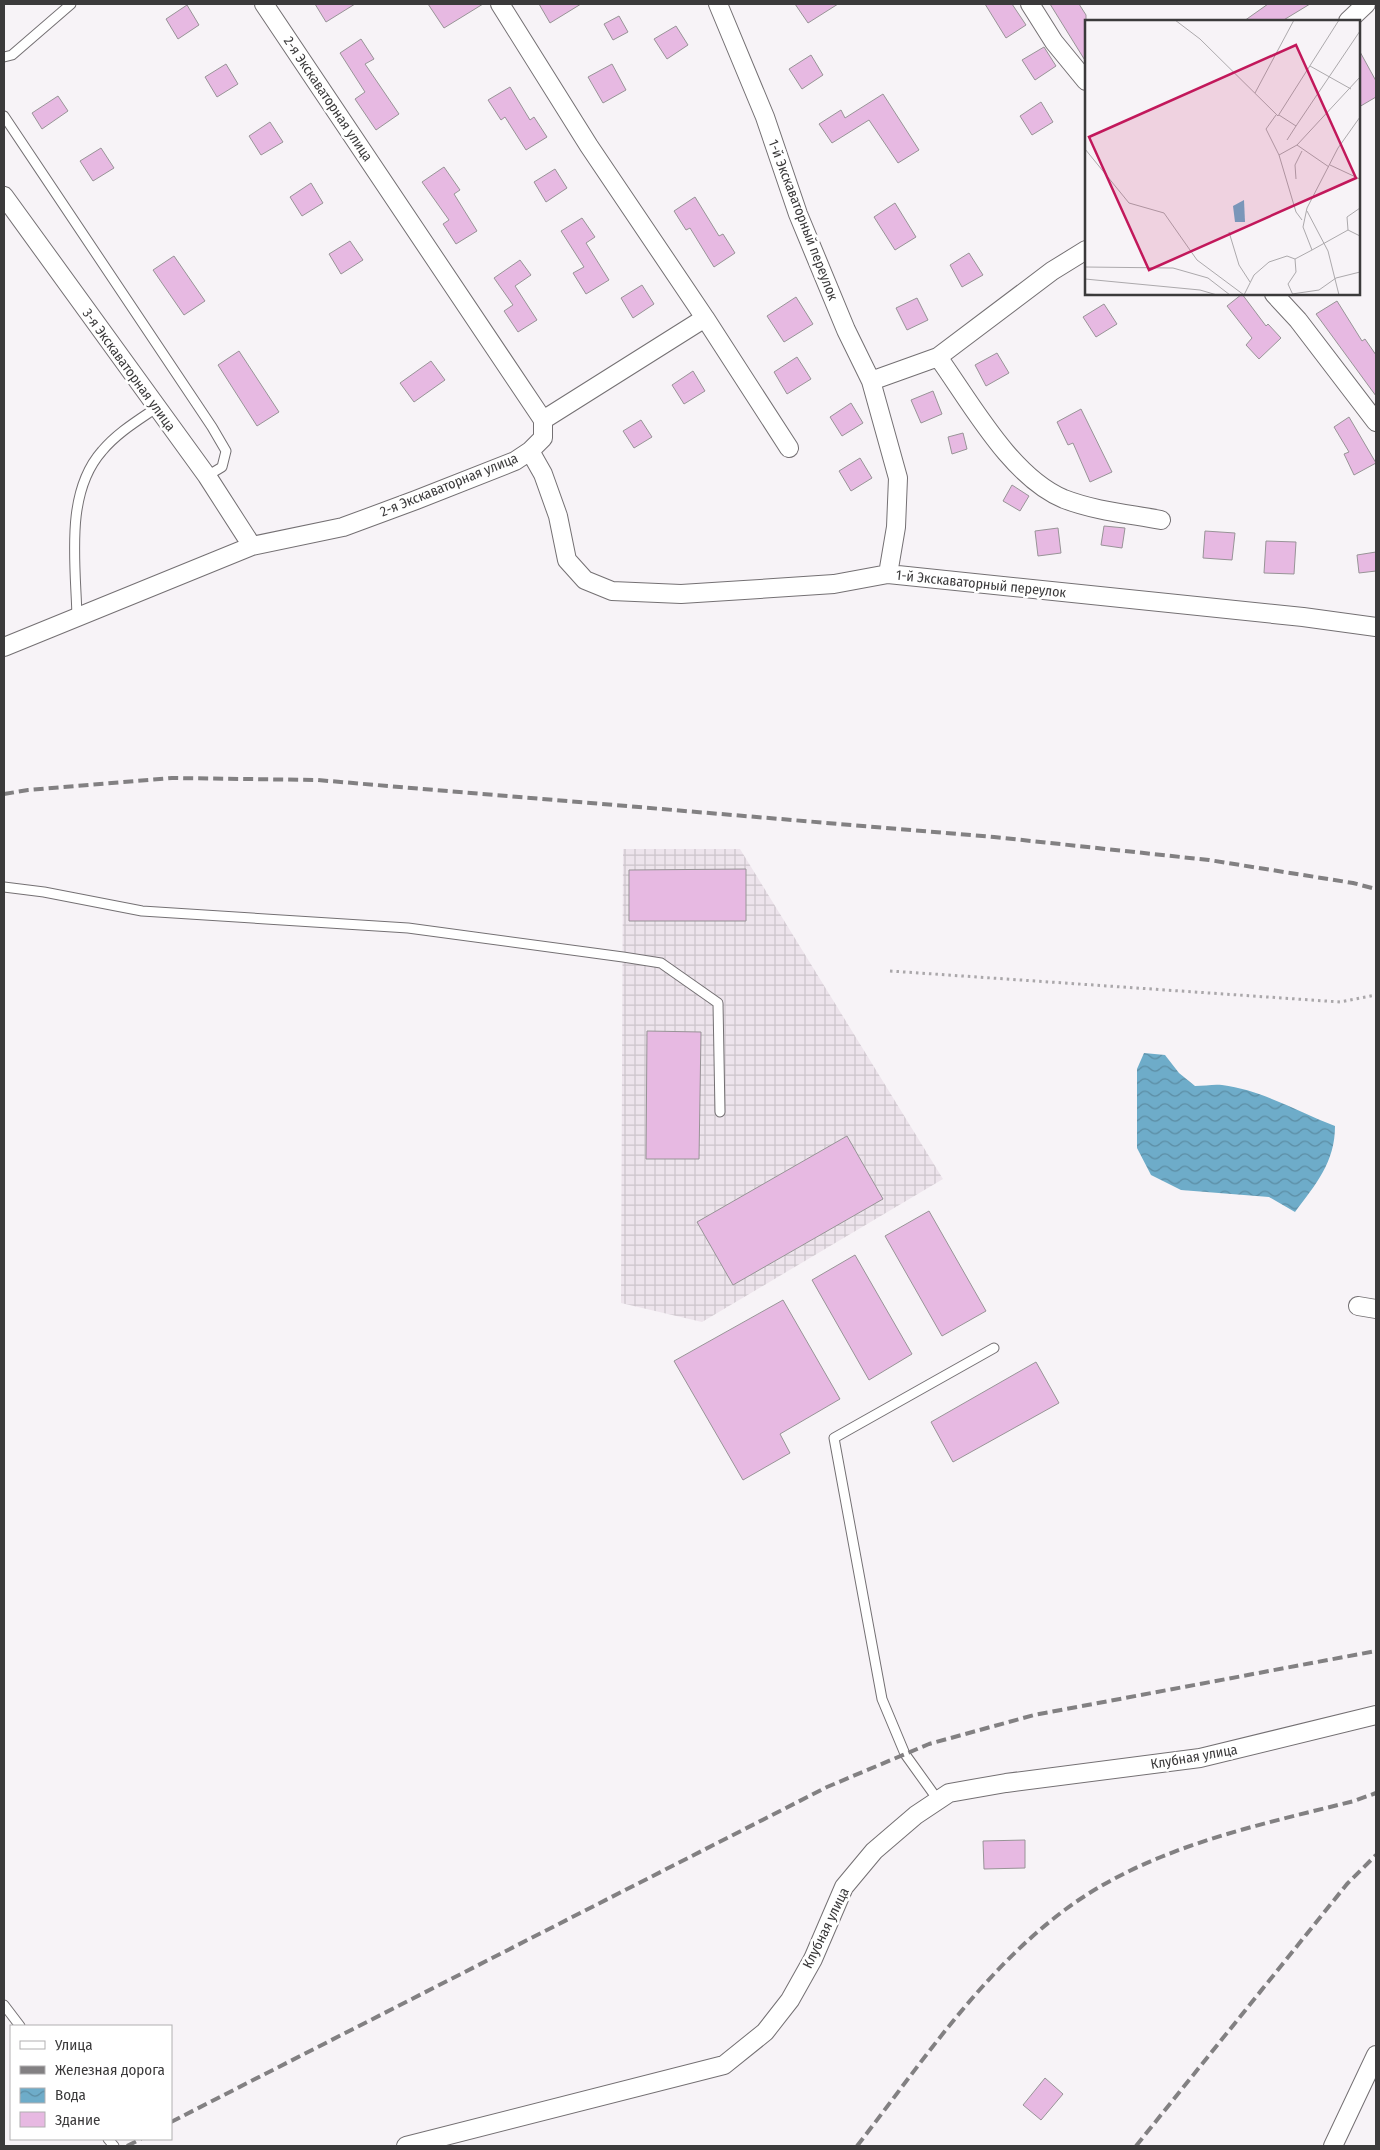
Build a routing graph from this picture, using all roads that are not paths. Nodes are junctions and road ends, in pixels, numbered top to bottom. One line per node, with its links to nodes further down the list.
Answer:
1 (71, 4): 8 (lane)
2 (264, 4): 18 (street, 2-я Экскаваторная улица)
3 (500, 4): 14 (street)
4 (718, 4): 16 (street, 1-й Экскаваторный переулок)
5 (1030, 4): 9 (street)
6 (1366, 4): 7 (street)
7 (1349, 20)
8 (4, 57)
9 (1085, 80)
10 (4, 116): 22 (lane)
11 (4, 196): 17 (street, 3-я Экскаваторная улица)
12 (1085, 251): 15 (street)
13 (1275, 295): 19 (street)
14 (705, 318): 18 (street); 20 (street)
15 (938, 358): 16 (street); 23 (street)
16 (871, 381): 25 (street, 1-й Экскаваторный переулок)
17 (156, 408): 22 (street, 3-я Экскаваторная улица); 26 (lane)
18 (543, 420): 21 (street, 2-я Экскаваторная улица)
19 (1376, 422)
20 (789, 448)
21 (530, 451): 24 (street, 2-я Экскаваторная улица); 25 (street)
22 (207, 476): 24 (street, 3-я Экскаваторная улица)
23 (1162, 520)
24 (252, 546): 26 (street, 2-я Экскаваторная улица)
25 (888, 574): 27 (street, 1-й Экскаваторный переулок)
26 (77, 618): 28 (street, 2-я Экскаваторная улица)
27 (1376, 627)
28 (4, 647)
29 (4, 887): 30 (lane)
30 (720, 1112)
31 (1358, 1306): 32 (street)
32 (1376, 1309)
33 (994, 1348): 35 (lane)
34 (1376, 1715): 35 (street, Клубная улица)
35 (938, 1800): 39 (street, Клубная улица)
36 (4, 2005): 37 (lane)
37 (19, 2025)
38 (1376, 2055): 40 (street)
39 (406, 2146)
40 (1333, 2146)

